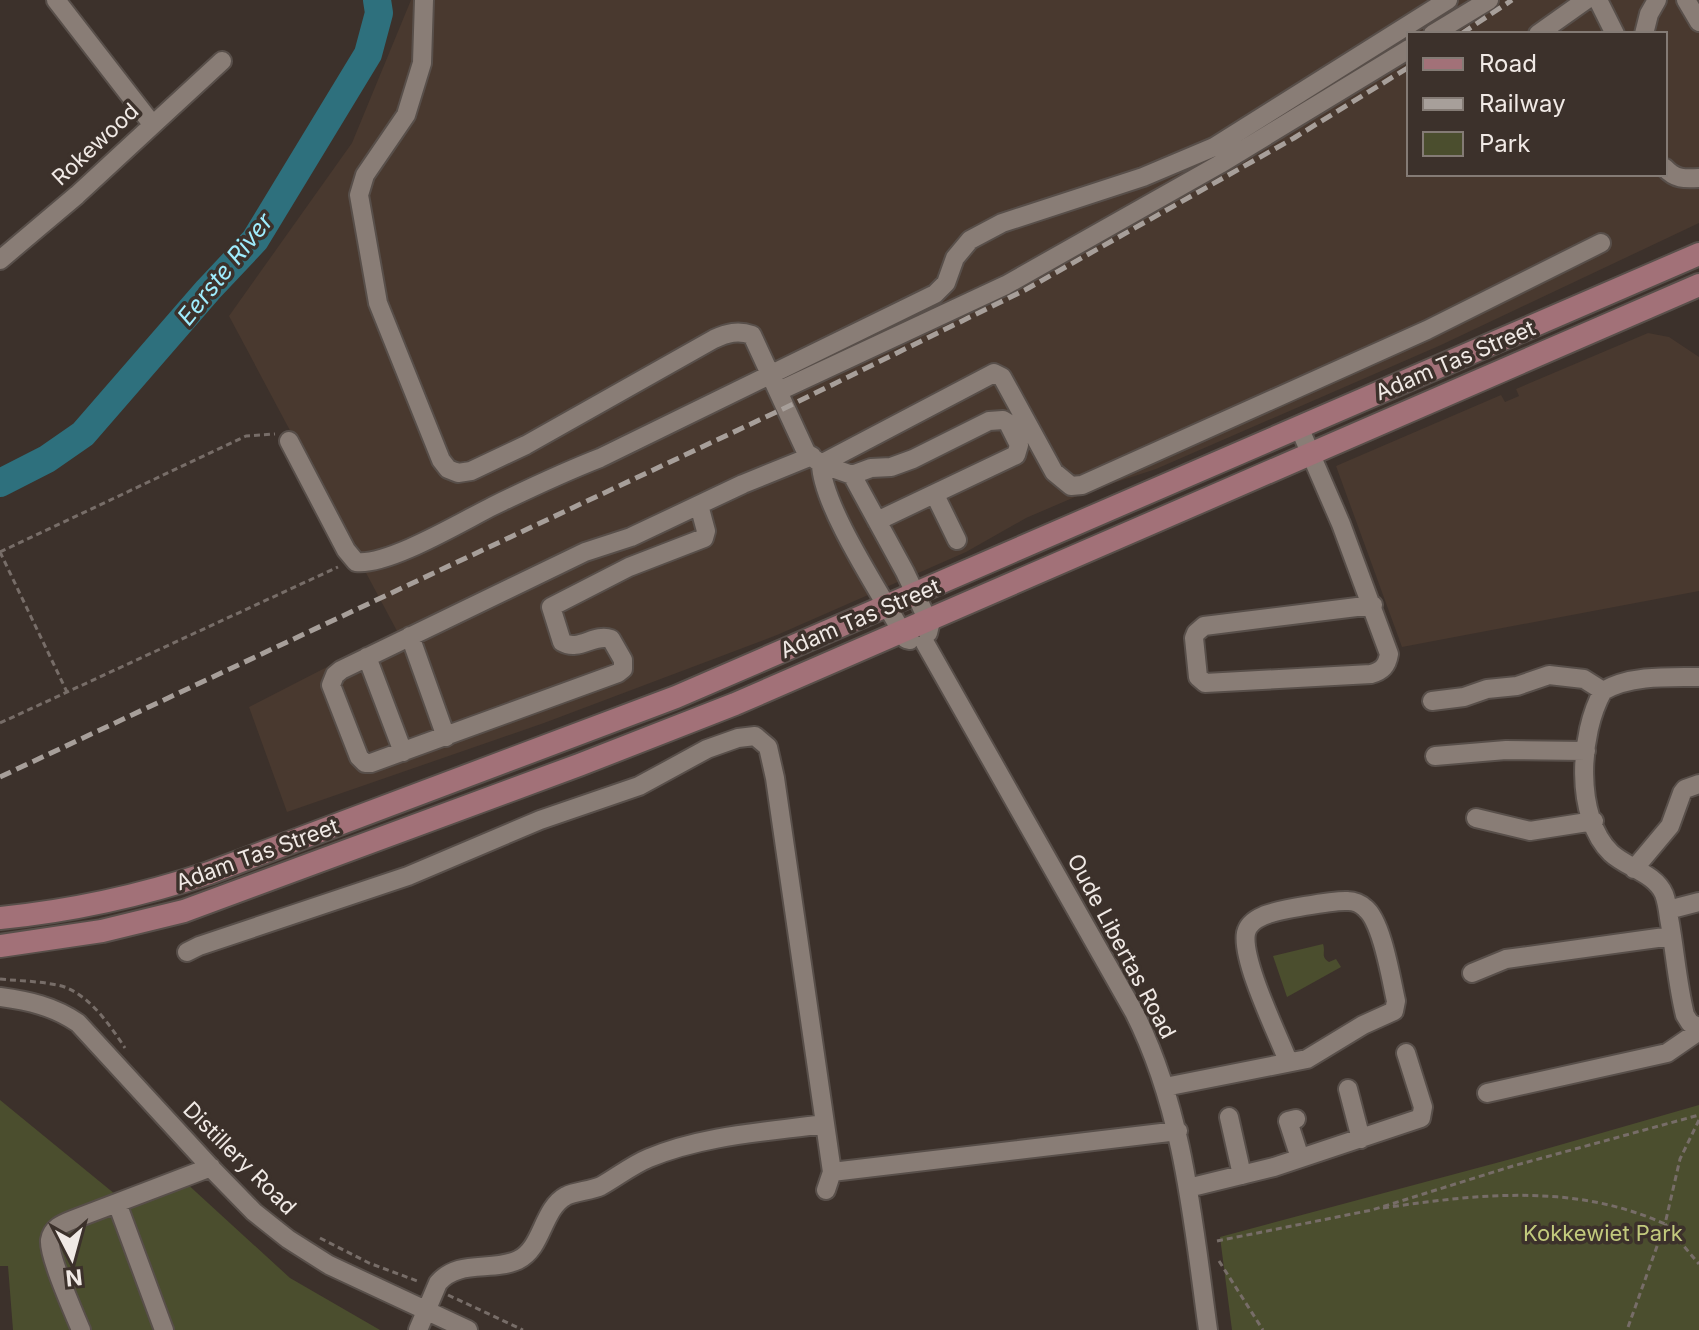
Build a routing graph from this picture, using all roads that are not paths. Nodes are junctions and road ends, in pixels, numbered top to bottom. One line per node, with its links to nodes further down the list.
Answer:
1 (56, 0): 16 (street)
2 (424, 0): 23 (street)
3 (1448, 0): 23 (street)
4 (1489, 0): 10 (street)
5 (1586, 0): 11 (street)
6 (1598, 0): 12 (street)
7 (1657, 0): 13 (street)
8 (1686, 0): 9 (street)
9 (1699, 22)
10 (1436, 32)
11 (1541, 32)
12 (1614, 32)
13 (1644, 32)
14 (1407, 50): 24 (street)
15 (222, 61): 16 (street, Rokewood)
16 (152, 124): 21 (street, Rokewood)
17 (1667, 170): 18 (street)
18 (1699, 178)
19 (1601, 243): 28 (street)
20 (1699, 254): 25 (main road, Adam Tas Street)
21 (0, 259)
22 (1699, 285): 27 (main road, Adam Tas Street)
23 (771, 373): 24 (street); 26 (street)
24 (779, 391): 28 (street)
25 (1299, 427): 27 (street); 38 (main road, Adam Tas Street)
26 (289, 441)
27 (1311, 453): 39 (street); 41 (main road, Adam Tas Street)
28 (816, 460): 29 (street); 31 (street); 40 (street)
29 (852, 475): 30 (street); 32 (street)
30 (935, 495): 32 (street); 34 (street)
31 (699, 505): 33 (street); 36 (street)
32 (877, 521): 38 (street)
33 (652, 527): 35 (street); 36 (street)
34 (957, 540)
35 (619, 541): 37 (street); 43 (street)
36 (664, 554): 37 (street)
37 (629, 567): 49 (street)
38 (915, 593): 40 (main road, Adam Tas Street); 41 (street)
39 (1373, 605): 39 (street)
40 (888, 606): 42 (street); 59 (main road, Adam Tas Street)
41 (928, 619): 42 (main road, Adam Tas Street); 44 (street)
42 (902, 631): 44 (street); 61 (main road, Adam Tas Street)
43 (410, 636): 45 (street); 49 (street)
44 (925, 643): 68 (street, Oude Libertas Road)
45 (367, 657): 51 (street); 51 (street)
46 (1699, 677): 47 (street)
47 (1603, 691): 48 (street); 50 (street)
48 (1432, 701)
49 (446, 737): 51 (street)
50 (1586, 751): 52 (street); 55 (street)
51 (403, 752)
52 (1435, 756)
53 (1699, 784): 56 (street)
54 (1476, 818): 55 (street)
55 (1594, 821): 56 (street)
56 (1634, 869): 58 (street)
57 (1699, 902): 58 (street)
58 (1668, 910): 60 (street)
59 (0, 918)
60 (1672, 936): 63 (street); 65 (street)
61 (0, 946)
62 (187, 952): 73 (street)
63 (1472, 973)
64 (0, 997): 77 (street, Distillery Road)
65 (1699, 1029): 69 (street)
66 (1406, 1053): 75 (street)
67 (1288, 1061): 67 (street); 68 (street)
68 (1165, 1087): 74 (street, Oude Libertas Road)
69 (1487, 1093)
70 (1347, 1099): 75 (street)
71 (1229, 1117): 79 (street)
72 (1296, 1119): 76 (street)
73 (824, 1124): 78 (street); 83 (street)
74 (1178, 1131): 78 (street); 80 (street, Oude Libertas Road)
75 (1361, 1139): 76 (street)
76 (1300, 1158): 79 (street)
77 (211, 1167): 82 (street); 83 (street, Distillery Road)
78 (832, 1172): 81 (street)
79 (1242, 1175): 80 (street)
80 (1188, 1188): 88 (street, Oude Libertas Road)
81 (826, 1190)
82 (117, 1203): 84 (street); 85 (street)
83 (426, 1311): 86 (street); 87 (street, Distillery Road)
84 (81, 1330)
85 (164, 1330)
86 (418, 1330)
87 (468, 1330)
88 (1208, 1330)

